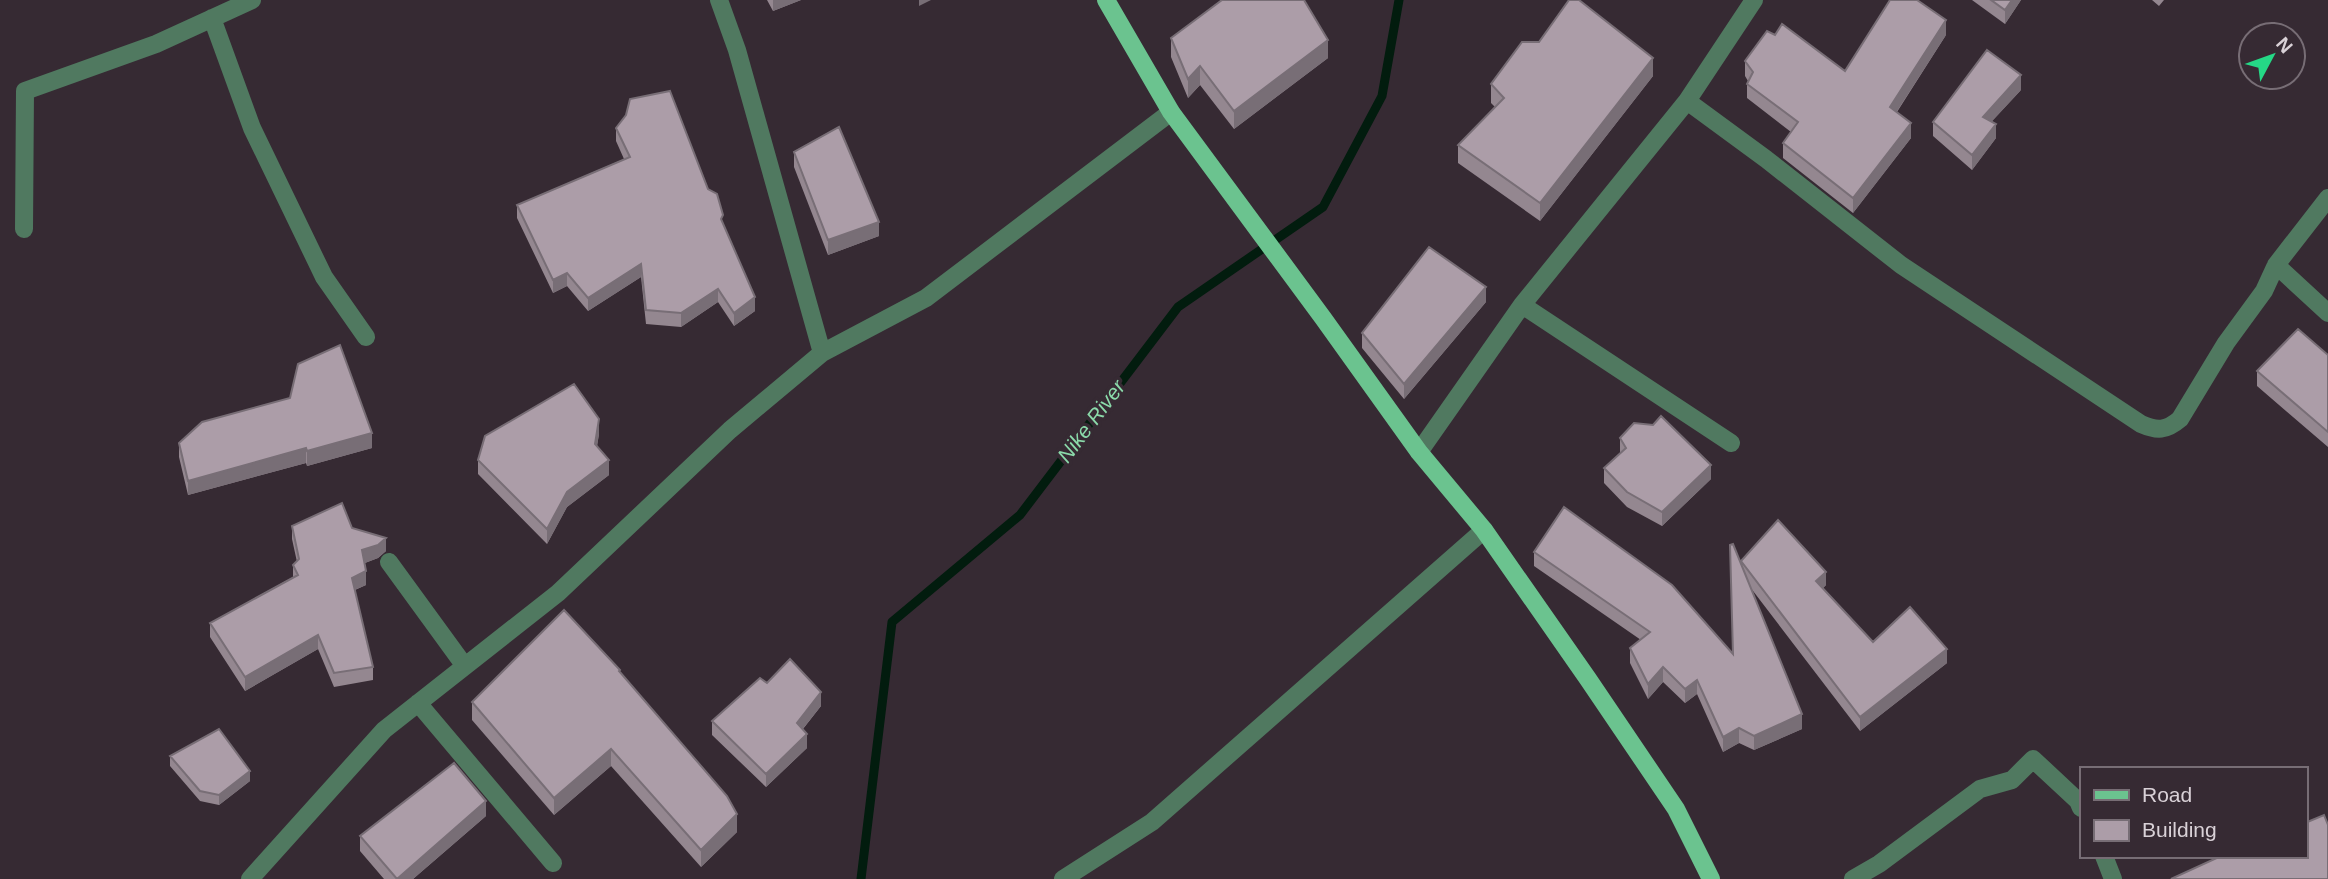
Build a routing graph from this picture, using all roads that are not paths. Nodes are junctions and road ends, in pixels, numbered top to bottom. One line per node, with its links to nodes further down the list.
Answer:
1 (252, 0): 5 (street)
2 (719, 0): 14 (street)
3 (1106, 0): 7 (main road)
4 (1754, 0): 6 (street)
5 (212, 18): 9 (street); 13 (street)
6 (1687, 101): 10 (street); 11 (street)
7 (1171, 112): 14 (street); 16 (main road)
8 (2328, 198): 10 (street)
9 (24, 229)
10 (2276, 265): 12 (street)
11 (1522, 305): 15 (street); 16 (street)
12 (2328, 313)
13 (366, 337)
14 (822, 353): 19 (street)
15 (1731, 443)
16 (1419, 452): 17 (main road)
17 (1484, 530): 25 (street); 26 (main road)
18 (388, 562): 19 (street)
19 (464, 665): 20 (street)
20 (418, 703): 23 (street); 24 (street)
21 (2080, 806): 27 (street)
22 (2105, 858): 28 (street)
23 (553, 863)
24 (250, 879)
25 (1063, 879)
26 (1712, 879)
27 (1853, 879)
28 (2113, 879)

